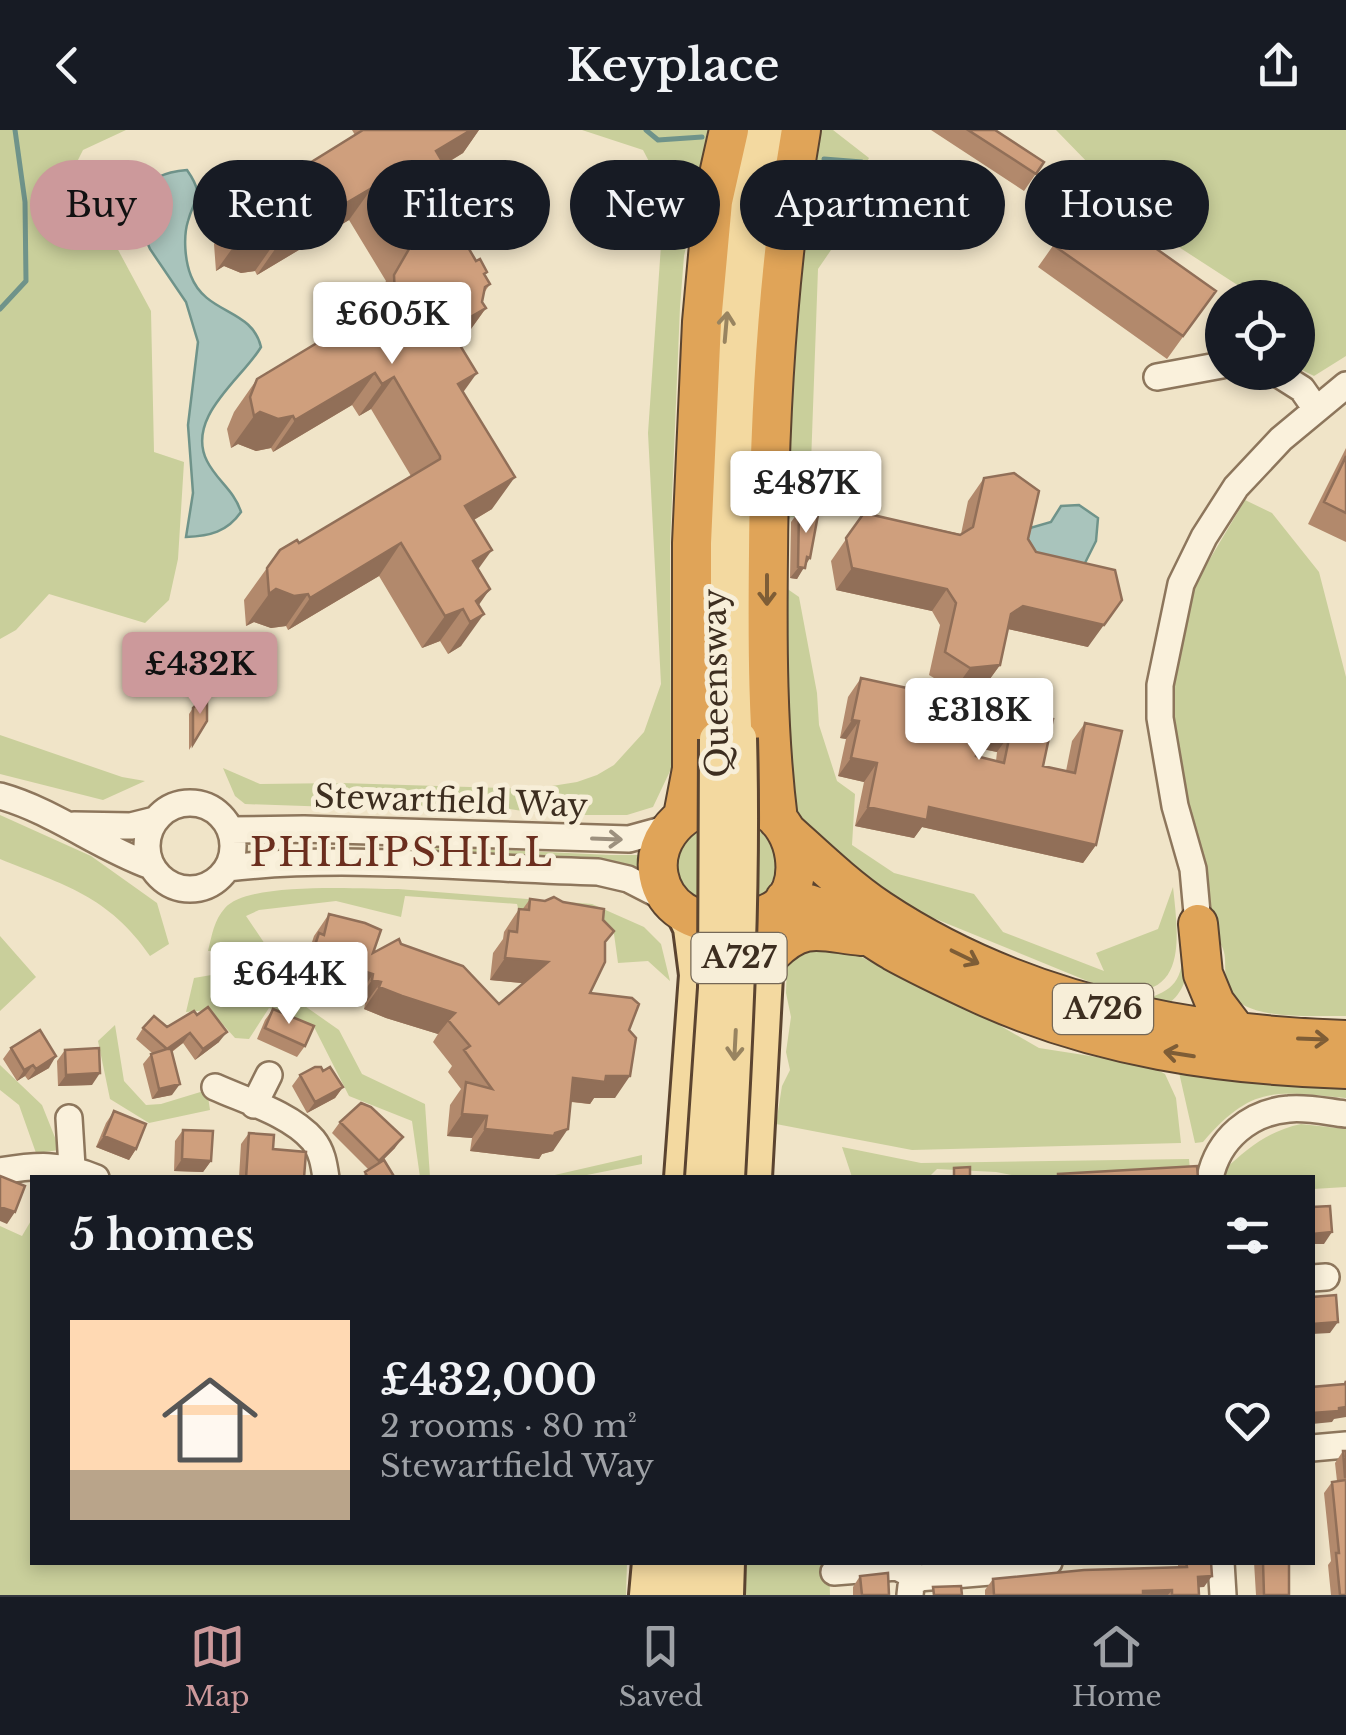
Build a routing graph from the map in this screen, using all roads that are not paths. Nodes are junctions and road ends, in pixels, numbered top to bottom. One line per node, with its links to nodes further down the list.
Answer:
1 (728, 130): 16 (highway, Queensway)
2 (752, 130): 5 (main road, Queensway / A727)
3 (774, 130): 6 (main road, Queensway / A727)
4 (800, 130): 18 (highway, Queensway, one-way to 18)
5 (750, 160)
6 (766, 160)
7 (744, 250): 43 (main road, Queensway / A727, one-way to 7, bridge)
8 (746, 250): 44 (main road, Queensway / A727, one-way to 44, bridge)
9 (1205, 368): 10 (street)
10 (1157, 377)
11 (1346, 385): 13 (street)
12 (1303, 390): 13 (street)
13 (1316, 409): 24 (street)
14 (0, 796): 17 (street)
15 (155, 820): 17 (street); 19 (street); 20 (street)
16 (676, 822): 18 (highway, A726); 19 (street, Stewartfield Way, one-way to 16); 23 (highway)
17 (69, 824): 20 (street)
18 (782, 825): 22 (highway); 28 (highway, A726, one-way to 28)
19 (230, 830): 21 (street)
20 (151, 866): 21 (street)
21 (227, 868): 23 (street, Stewartfield Way)
22 (783, 902): 23 (highway); 25 (highway, A726); 26 (main road)
23 (675, 906): 41 (main road)
24 (1198, 924): 27 (highway)
25 (869, 936): 26 (highway, A726); 31 (highway, A726, one-way to 25)
26 (772, 953): 37 (main road)
27 (1203, 974): 28 (highway); 29 (highway)
28 (1147, 1019): 29 (highway, A726)
29 (1237, 1032): 30 (highway, A726, one-way to 30)
30 (1346, 1040)
31 (1346, 1069)
32 (270, 1075): 34 (street)
33 (216, 1086): 34 (street)
34 (254, 1104): 40 (street)
35 (1346, 1114): 45 (street)
36 (69, 1118): 39 (street)
37 (756, 1169): 42 (street)
38 (0, 1171): 39 (street)
39 (84, 1172)
40 (325, 1175)
41 (681, 1175)
42 (700, 1175)
43 (702, 1175)
44 (728, 1175)
45 (1211, 1175)
46 (1346, 1445): 47 (street)
47 (1315, 1448)
48 (1044, 1565): 52 (street)
49 (1221, 1565): 54 (street)
50 (834, 1572): 52 (street)
51 (693, 1576): 53 (main road)
52 (914, 1586)
53 (646, 1595)
54 (1223, 1595)

